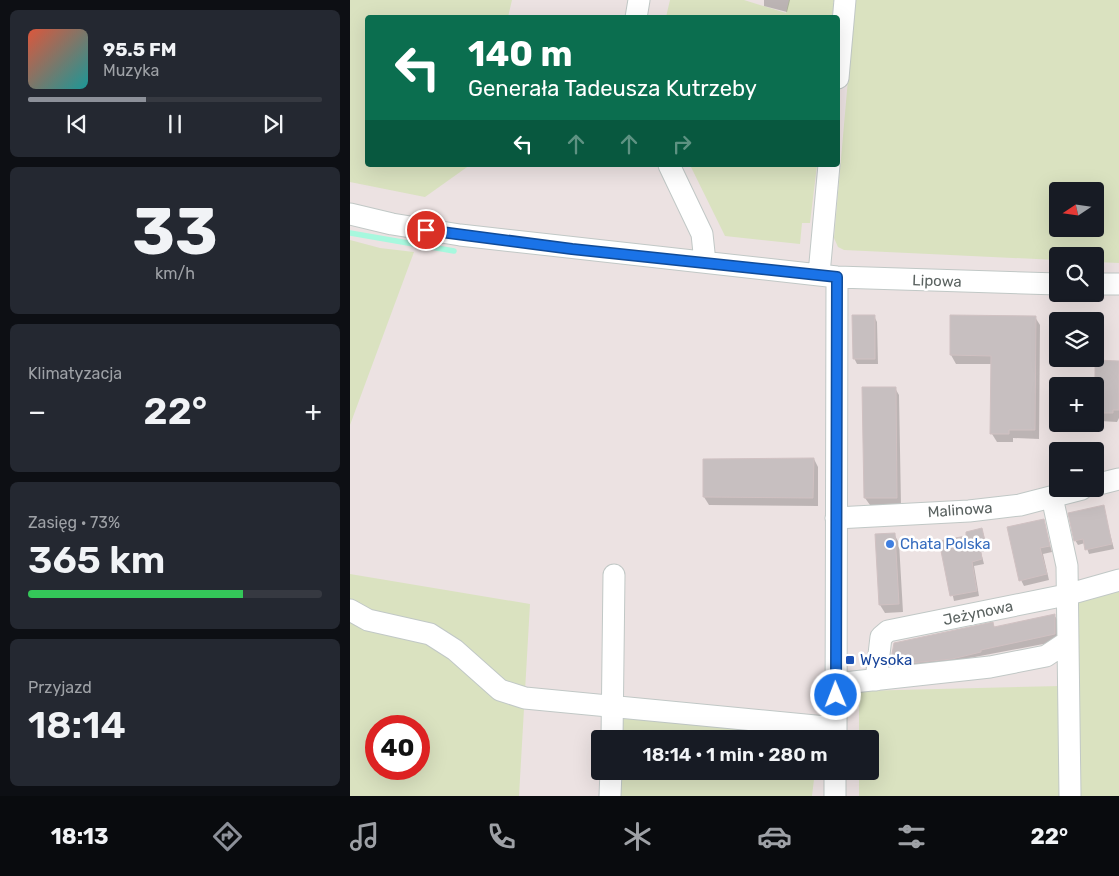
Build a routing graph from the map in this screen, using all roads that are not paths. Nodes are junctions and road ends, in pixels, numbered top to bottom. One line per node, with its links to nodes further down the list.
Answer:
1 (639, 0): 3 (street)
2 (845, 0): 4 (street)
3 (636, 15)
4 (840, 56)
5 (670, 167): 8 (street)
6 (829, 167): 9 (street)
7 (350, 214): 8 (street, Lipowa)
8 (706, 262): 9 (street, Lipowa)
9 (824, 275): 10 (street, Lipowa); 16 (street)
10 (1049, 284)
11 (1104, 284): 12 (street)
12 (1119, 284)
13 (1119, 479): 14 (street)
14 (1104, 483)
15 (1052, 497): 16 (street, Malinowa); 19 (street)
16 (836, 518): 23 (street)
17 (614, 575): 24 (street)
18 (1119, 580): 19 (street, Jeżynowa)
19 (1066, 595): 21 (street); 22 (street, Jeżynowa)
20 (350, 610): 24 (street)
21 (1067, 642): 22 (street); 32 (street)
22 (876, 680): 23 (street)
23 (836, 684): 27 (street)
24 (613, 707): 25 (street); 26 (street)
25 (612, 730)
26 (810, 730)
27 (836, 730)
28 (611, 780): 30 (street)
29 (835, 780): 31 (street)
30 (610, 796)
31 (835, 796)
32 (1070, 796)

